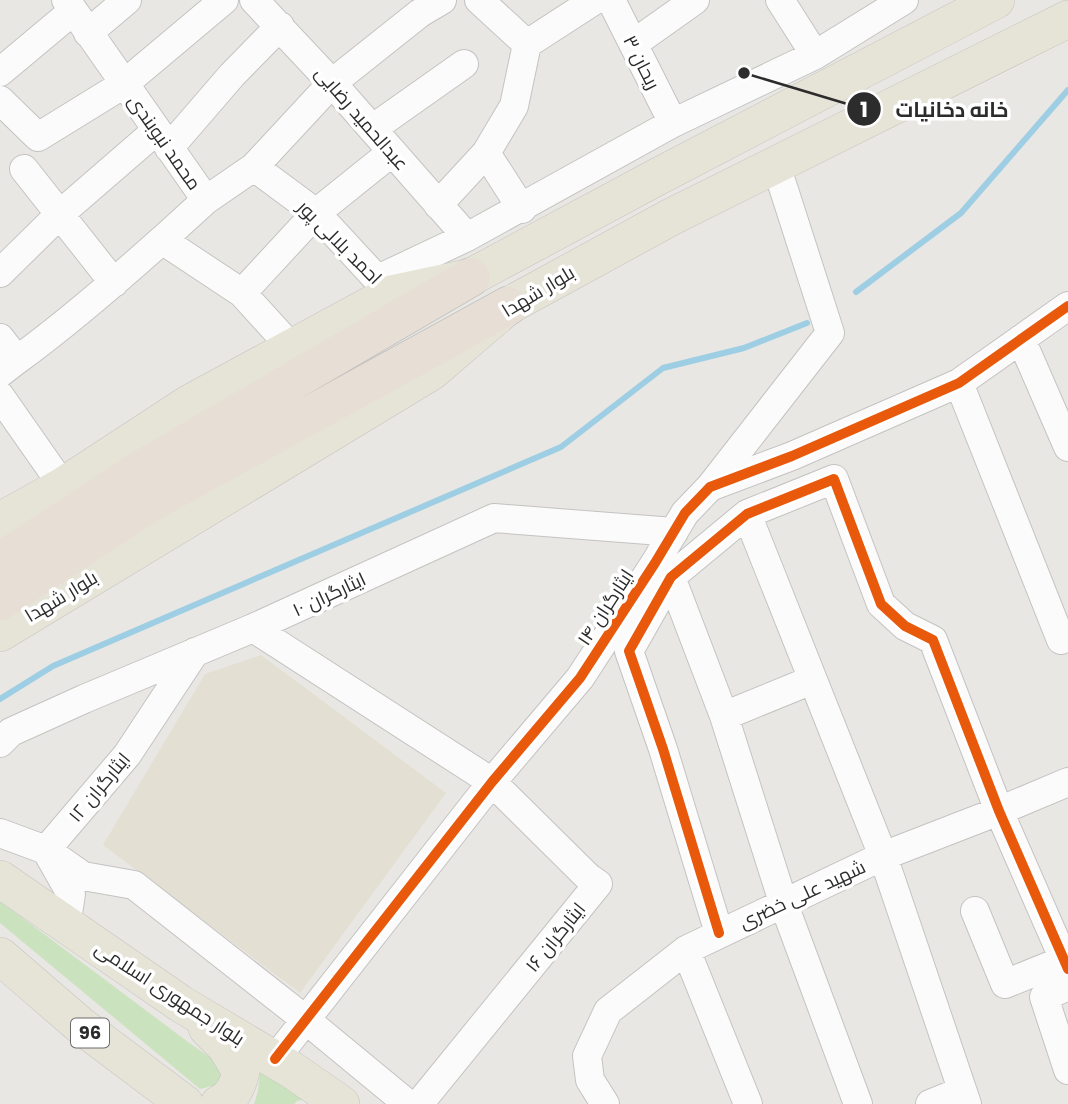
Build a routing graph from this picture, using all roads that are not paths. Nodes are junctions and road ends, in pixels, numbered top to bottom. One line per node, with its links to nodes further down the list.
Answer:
1 (127, 0): 12 (street)
2 (224, 0): 21 (street)
3 (442, 0): 20 (street)
4 (480, 0): 15 (street)
5 (595, 0): 15 (street)
6 (611, 0): 16 (street, ریحان ۳)
7 (695, 0): 16 (street)
8 (780, 0): 17 (street)
9 (904, 0): 17 (street)
10 (262, 2): 14 (street, عبدالحمید رضایی)
11 (973, 4): 39 (main road)
12 (76, 15): 19 (street); 21 (street, محمد نبوبندی)
13 (1068, 19): 28 (main road, بلوار شهدا)
14 (280, 26): 20 (street, عبدالحمید رضایی); 25 (street)
15 (527, 44): 27 (street)
16 (633, 44): 23 (street, ریحان ۳)
17 (816, 54): 23 (street)
18 (464, 64): 24 (street)
19 (0, 72)
20 (332, 83): 24 (street, عبدالحمید رضایی); 29 (street)
21 (124, 84): 22 (street); 25 (street, محمد نبوبندی)
22 (0, 100)
23 (673, 123): 33 (street)
24 (372, 129): 26 (street, عبدالحمید رضایی)
25 (163, 139): 31 (street, محمد نبوبندی); 35 (street)
26 (392, 152): 32 (street, عبدالحمید رضایی); 34 (street)
27 (486, 153): 32 (street); 33 (street)
28 (776, 166): 43 (main road, بلوار شهدا); 52 (street)
29 (254, 167): 31 (street); 34 (street, احمد بلالی پور)
30 (24, 169): 35 (street)
31 (206, 200): 37 (street, محمد نبوبندی)
32 (439, 205): 36 (street, عبدالحمید رضایی)
33 (522, 209): 36 (street)
34 (316, 213): 41 (street, احمد بلالی پور); 42 (street)
35 (60, 214): 38 (street); 40 (street)
36 (467, 237): 41 (street)
37 (162, 240): 40 (street, محمد نبوبندی); 42 (street)
38 (0, 273)
39 (471, 277): 41 (main road); 56 (highway)
40 (114, 283): 47 (street, محمد نبوبندی)
41 (384, 286): 46 (main road)
42 (242, 293): 46 (street)
43 (508, 306): 58 (highway); 60 (main road, بلوار شهدا)
44 (1068, 306): 45 (street, ایثارگران ۱۴)
45 (1021, 339): 48 (street, ایثارگران ۱۴); 50 (street)
46 (292, 348): 51 (main road)
47 (6, 357)
48 (959, 383): 52 (street, ایثارگران ۱۴); 61 (street)
49 (0, 396): 51 (street)
50 (1068, 447)
51 (63, 486): 54 (main road)
52 (710, 487): 55 (street, ایثارگران ۱۴)
53 (747, 514): 57 (street); 63 (street); 68 (street)
54 (0, 521)
55 (674, 532): 59 (street, ایثارگران ۱۰); 66 (street, ایثارگران ۱۴)
56 (0, 562)
57 (671, 577): 64 (street); 76 (street)
58 (0, 600)
59 (253, 628): 62 (street, ایثارگران ۱۰); 66 (street)
60 (0, 633)
61 (1061, 640)
62 (195, 652): 65 (street, ایثارگران ۱۰); 70 (street, ایثارگران ۱۲)
63 (812, 680): 64 (street); 71 (street)
64 (724, 716): 73 (street)
65 (0, 743)
66 (492, 782): 81 (street, ایثارگران ۱۴); 89 (street, ایثارگران ۱۶)
67 (1068, 782): 68 (street, شهید علی خضری)
68 (999, 811): 71 (street, شهید علی خضری); 79 (street)
69 (0, 833): 70 (street)
70 (46, 850): 75 (street); 81 (street)
71 (883, 856): 73 (street, شهید علی خضری); 84 (street)
72 (0, 879): 75 (main road, بلوار جمهوری اسلامی)
73 (783, 902): 76 (street, شهید علی خضری); 92 (street)
74 (975, 911): 79 (street)
75 (66, 926): 80 (main road, بلوار جمهوری اسلامی)
76 (719, 933): 77 (street, شهید علی خضری)
77 (685, 950): 90 (street, شهید علی خضری); 91 (street)
78 (0, 956): 86 (main road, 96)
79 (1067, 972): 83 (street)
80 (181, 1004): 82 (main road, بلوار جمهوری اسلامی); 87 (main road)
81 (306, 1020): 82 (street, ایثارگران ۱۴); 88 (street)
82 (275, 1059): 85 (main road, بلوار جمهوری اسلامی)
83 (1068, 1070)
84 (964, 1098): 93 (street)
85 (333, 1103)
86 (185, 1104)
87 (219, 1104)
88 (408, 1104)
89 (419, 1104)
90 (605, 1104)
91 (748, 1104)
92 (858, 1104)
93 (930, 1104)

